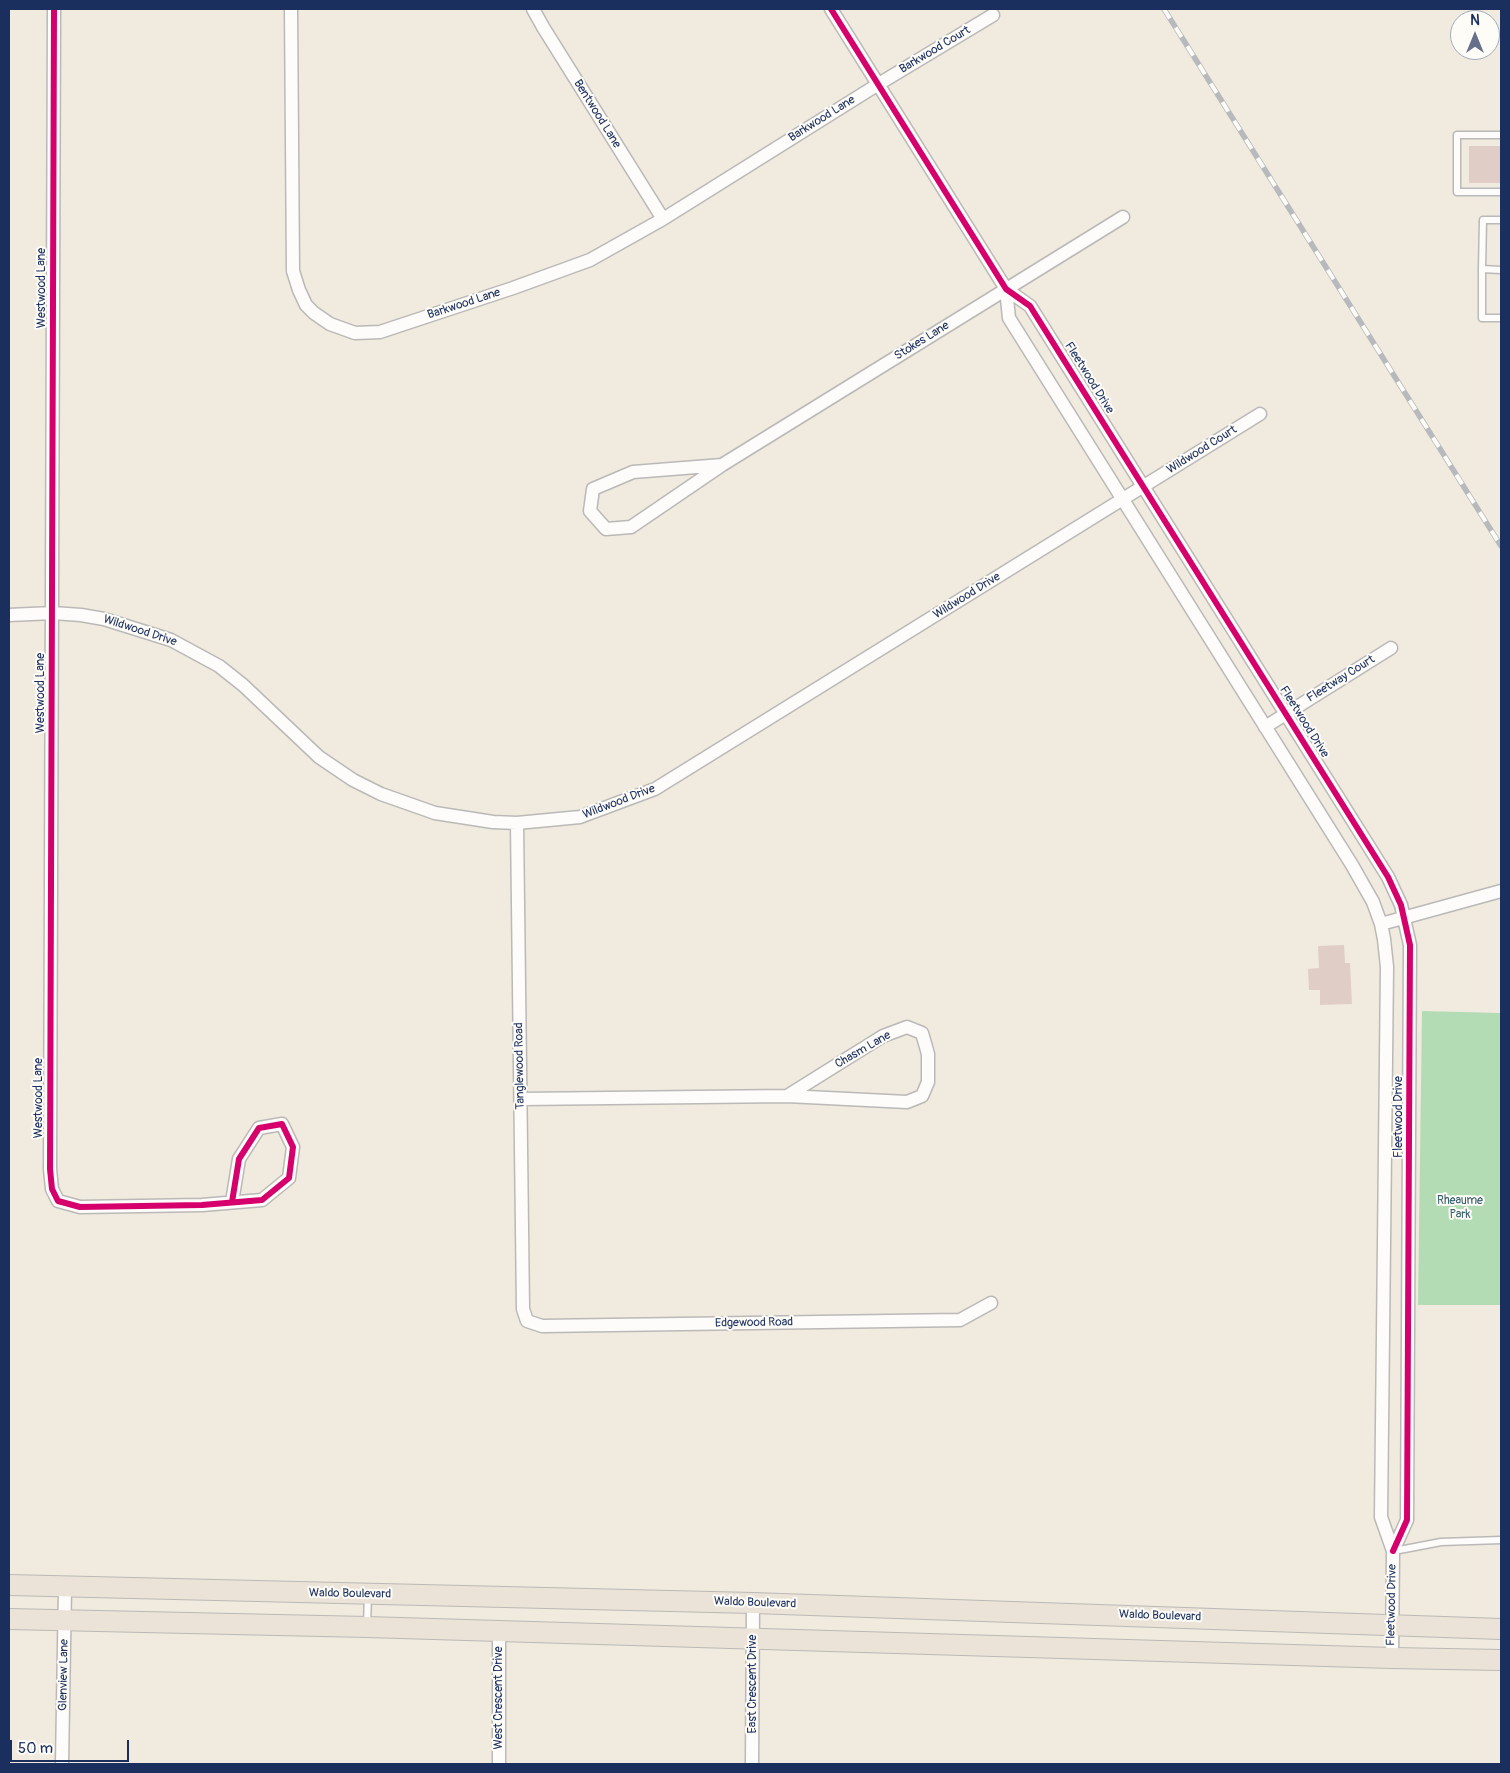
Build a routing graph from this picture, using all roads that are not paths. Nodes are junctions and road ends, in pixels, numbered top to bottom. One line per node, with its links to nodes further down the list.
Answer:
1 (54, 9): 20 (street, Westwood Lane)
2 (291, 9): 10 (street, Barkwood Lane)
3 (533, 9): 10 (street, Bentwood Lane)
4 (831, 9): 6 (street, Fleetwood Drive)
5 (993, 15): 6 (street, Barkwood Court)
6 (877, 85): 10 (street, Barkwood Lane); 14 (street, Fleetwood Drive)
7 (1501, 135): 8 (lane)
8 (1501, 192)
9 (1123, 217): 14 (street, Stokes Lane)
10 (663, 219)
11 (1501, 220): 12 (lane)
12 (1482, 270): 13 (lane); 15 (lane)
13 (1501, 270)
14 (1006, 289): 17 (street, Stokes Lane); 18 (street, Fleetwood Drive); 19 (street, Fleetwood Drive)
15 (1501, 318)
16 (1260, 414): 18 (street, Wildwood Court)
17 (722, 465): 17 (street, Stokes Lane)
18 (1144, 486): 19 (street, Wildwood Drive); 23 (street, Fleetwood Drive)
19 (1123, 500): 24 (street, Fleetwood Drive); 25 (street, Wildwood Drive)
20 (52, 613): 21 (street, Wildwood Drive); 25 (street, Wildwood Drive); 31 (street, Westwood Lane)
21 (9, 615)
22 (1391, 648): 23 (street, Fleetway Court)
23 (1286, 714): 24 (street, Fleetway Court); 27 (street, Fleetwood Drive)
24 (1265, 727): 28 (street, Fleetwood Drive)
25 (517, 824): 30 (street, Tanglewood Road)
26 (1501, 892): 27 (street)
27 (1404, 917): 28 (street); 35 (street, Fleetwood Drive)
28 (1381, 924): 35 (street, Fleetwood Drive)
29 (788, 1096): 29 (street, Chasm Lane); 30 (street, Chasm Lane)
30 (520, 1099): 33 (street, Tanglewood Road)
31 (232, 1202): 31 (street, Westwood Lane)
32 (991, 1303): 33 (street, Edgewood Road)
33 (523, 1309)
34 (1501, 1540): 35 (lane)
35 (1393, 1552): 42 (street, Fleetwood Drive)
36 (9, 1585): 37 (main road, Waldo Boulevard)
37 (65, 1587): 38 (main road, Waldo Boulevard); 41 (street, Glenview Lane)
38 (368, 1594): 39 (main road, Waldo Boulevard); 43 (lane)
39 (753, 1603): 42 (main road, Waldo Boulevard); 46 (street, East Crescent Drive)
40 (9, 1619): 41 (main road)
41 (65, 1620): 43 (main road); 49 (street, Glenview Lane)
42 (1392, 1624): 44 (main road, Waldo Boulevard); 47 (street, Fleetwood Drive)
43 (367, 1627): 45 (main road)
44 (1501, 1629)
45 (499, 1631): 46 (main road); 50 (street, West Crescent Drive)
46 (753, 1638): 47 (main road); 51 (street, East Crescent Drive)
47 (1392, 1658): 48 (main road)
48 (1501, 1660)
49 (62, 1764)
50 (499, 1764)
51 (752, 1764)

